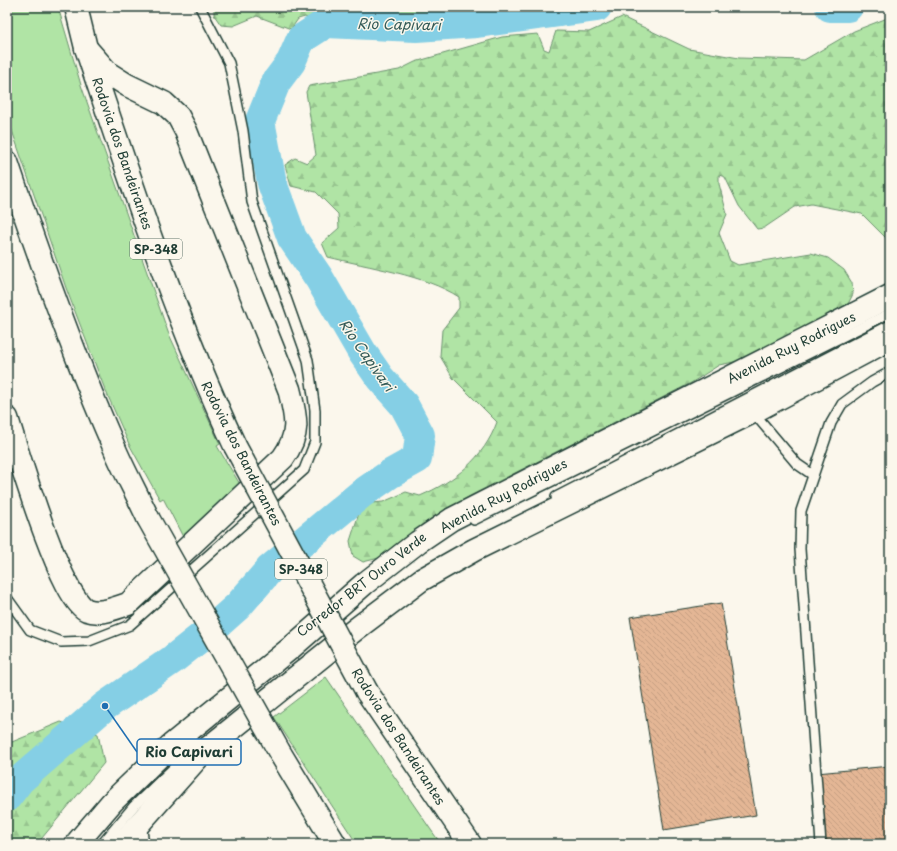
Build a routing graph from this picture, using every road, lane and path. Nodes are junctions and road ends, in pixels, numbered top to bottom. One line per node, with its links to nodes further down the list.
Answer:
1 (76, 7): 3 (main road, Rodovia dos Bandeirantes / SP-348)
2 (200, 7): 18 (lane)
3 (86, 48): 11 (main road); 27 (main road, Rodovia dos Bandeirantes / SP-348, bridge)
4 (7, 162): 26 (main road, bridge)
5 (890, 296): 21 (main road, Avenida Ruy Rodrigues)
6 (890, 313): 14 (lane)
7 (890, 325): 13 (lane)
8 (890, 339): 10 (main road)
9 (890, 372): 12 (lane)
10 (752, 412): 12 (lane); 20 (main road)
11 (7, 418)
12 (813, 475): 28 (lane)
13 (548, 501)
14 (469, 523)
15 (507, 523): 23 (lane, Corredor BRT Ouro Verde)
16 (447, 533): 17 (lane, Corredor BRT Ouro Verde)
17 (396, 572)
18 (7, 598)
19 (359, 601): 22 (lane, Corredor BRT Ouro Verde)
20 (140, 822): 24 (main road); 25 (lane)
21 (76, 844)
22 (85, 844)
23 (102, 844)
24 (121, 844)
25 (144, 844)
26 (335, 844)
27 (470, 844)
28 (821, 844)

